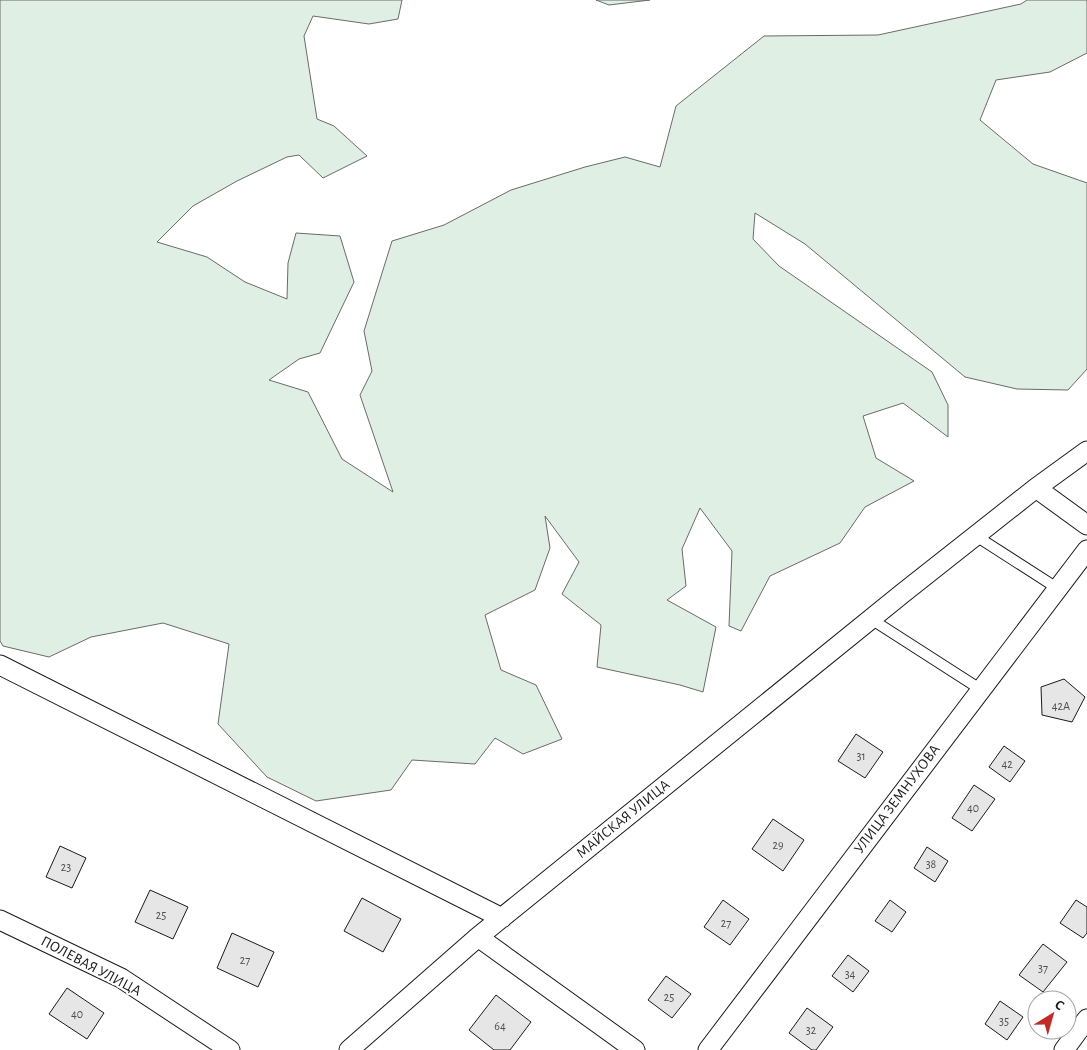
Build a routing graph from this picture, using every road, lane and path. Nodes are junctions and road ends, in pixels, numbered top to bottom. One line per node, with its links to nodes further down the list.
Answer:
1 (1087, 451): 2 (street, МАЙСКАЯ УЛИЦА)
2 (1036, 488): 3 (street); 4 (street, МАЙСКАЯ УЛИЦА)
3 (1087, 525)
4 (976, 536): 6 (lane); 7 (street, МАЙСКАЯ УЛИЦА)
5 (1087, 550): 6 (street, УЛИЦА ЗЕМНУХОВА)
6 (1057, 588): 9 (street, УЛИЦА ЗЕМНУХОВА)
7 (871, 619): 9 (lane); 10 (street, МАЙСКАЯ УЛИЦА)
8 (0, 665): 10 (street)
9 (980, 689): 17 (street, УЛИЦА ЗЕМНУХОВА)
10 (502, 918): 12 (street, МАЙСКАЯ УЛИЦА)
11 (0, 920): 14 (street, ПОЛЕВАЯ УЛИЦА)
12 (478, 937): 15 (street, МАЙСКАЯ УЛИЦА); 16 (street)
13 (1087, 1020): 18 (street)
14 (230, 1050)
15 (348, 1050)
16 (635, 1050)
17 (708, 1050)
18 (1064, 1050)

